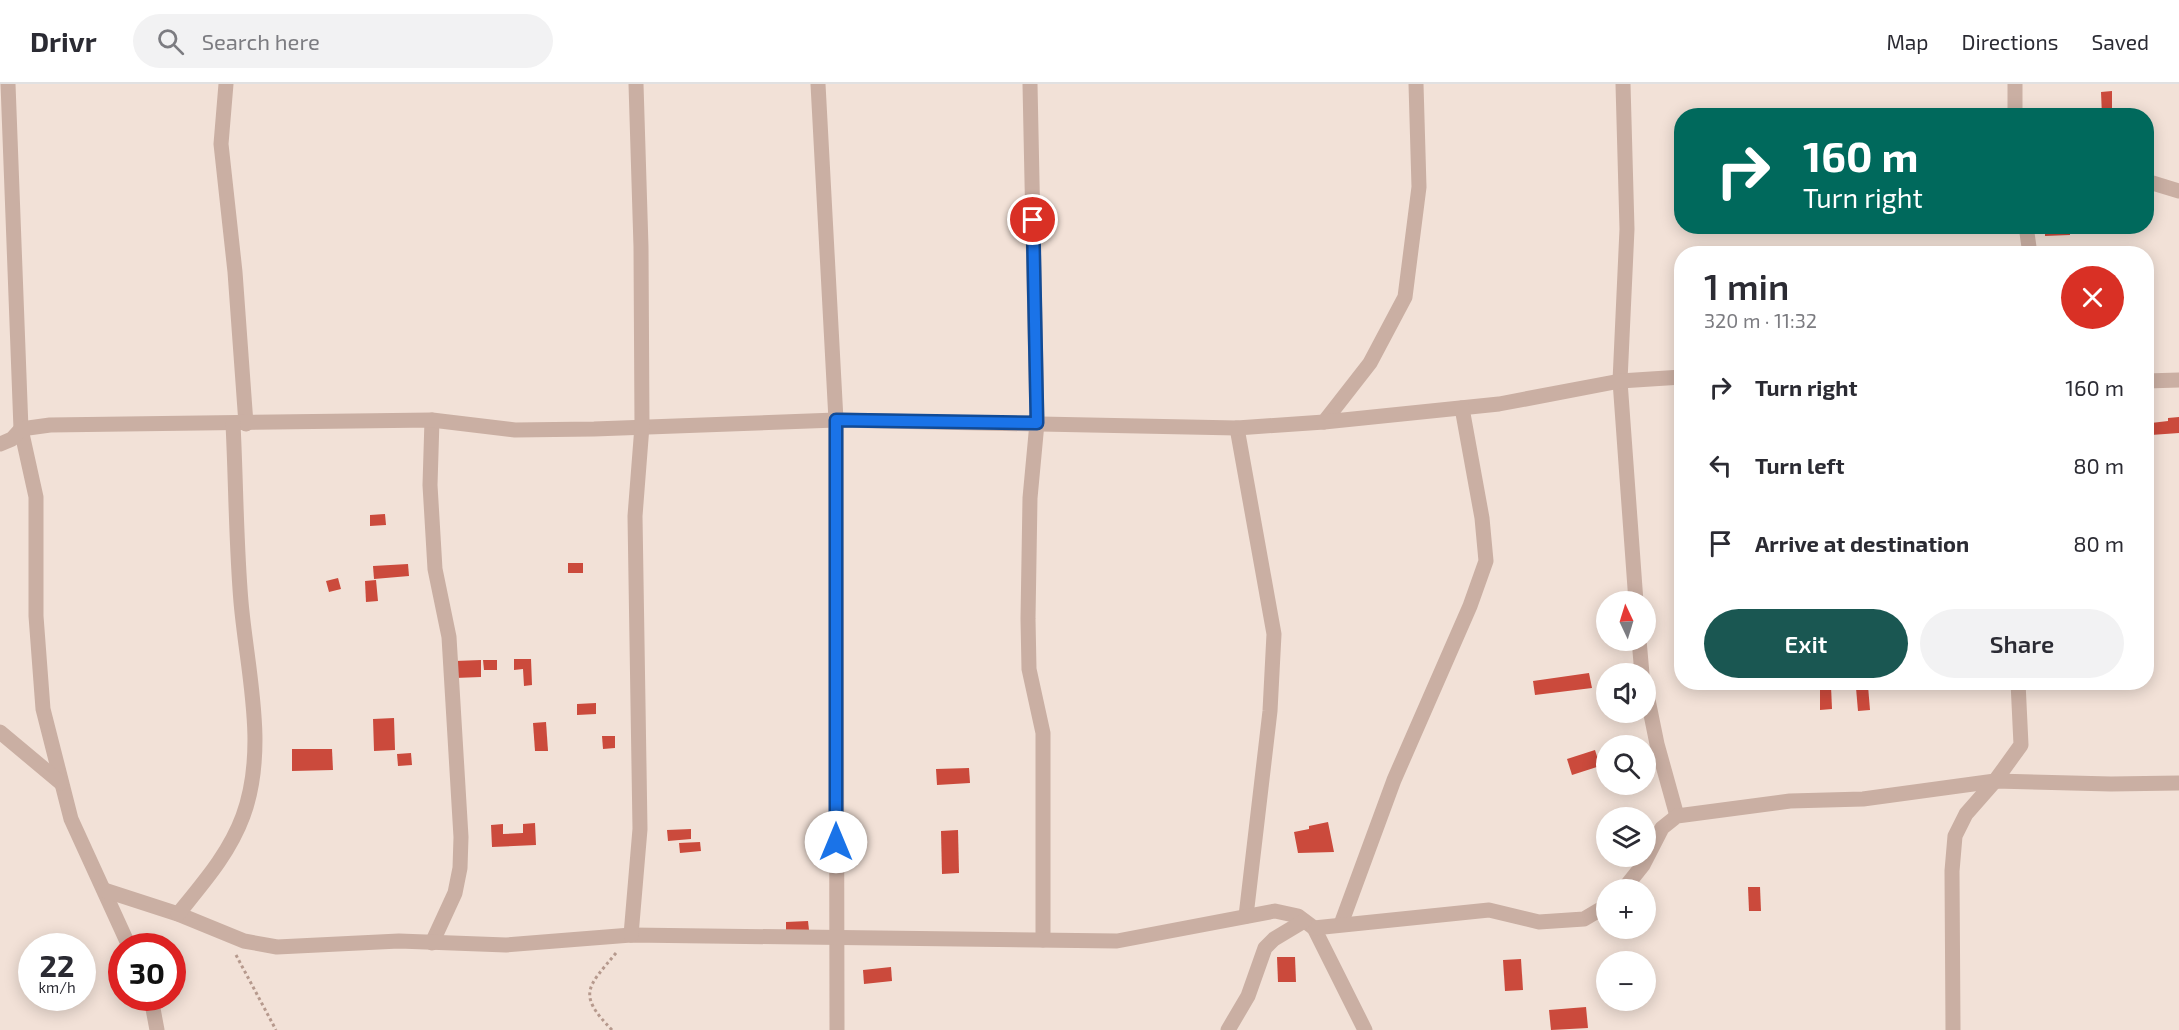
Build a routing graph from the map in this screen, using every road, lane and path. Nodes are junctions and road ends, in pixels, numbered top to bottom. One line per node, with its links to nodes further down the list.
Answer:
1 (8, 84): 24 (street)
2 (226, 84): 21 (street)
3 (636, 84): 22 (street)
4 (818, 84): 18 (street)
5 (1030, 84): 20 (street)
6 (1416, 84): 19 (street)
7 (1623, 84): 14 (street)
8 (2015, 84): 9 (street)
9 (2015, 108)
10 (2154, 183): 11 (street)
11 (2179, 191)
12 (1674, 377): 14 (street)
13 (2179, 380): 15 (street)
14 (1620, 381): 16 (street); 26 (street)
15 (2154, 381)
16 (1462, 408): 19 (street); 39 (street)
17 (432, 420): 21 (street); 22 (street); 46 (street)
18 (836, 420): 20 (street); 22 (street); 44 (street)
19 (1324, 422): 23 (street)
20 (1037, 423): 23 (street); 45 (street)
21 (240, 424): 24 (street); 37 (street)
22 (642, 426): 43 (street)
23 (1237, 428): 38 (street)
24 (21, 429): 25 (street); 31 (street)
25 (0, 444)
26 (1635, 591)
27 (2018, 690): 30 (street)
28 (1653, 723): 33 (street)
29 (0, 732): 31 (street)
30 (1995, 781): 32 (street); 33 (street); 54 (street)
31 (61, 783): 35 (street)
32 (2179, 783)
33 (1677, 816): 34 (street)
34 (1632, 879)
35 (104, 890): 37 (street); 42 (street)
36 (1596, 912): 39 (street)
37 (178, 914): 41 (street)
38 (1246, 916): 40 (street); 45 (street)
39 (1341, 924): 40 (street)
40 (1309, 925): 52 (street); 53 (street)
41 (212, 930): 46 (street); 49 (path)
42 (123, 933)
43 (631, 935): 44 (street); 46 (street); 50 (path)
44 (836, 936): 45 (street); 51 (street)
45 (1043, 940)
46 (432, 943)
47 (153, 1011): 48 (street)
48 (157, 1030)
49 (276, 1030)
50 (612, 1030)
51 (837, 1030)
52 (1228, 1030)
53 (1365, 1030)
54 (1953, 1030)

